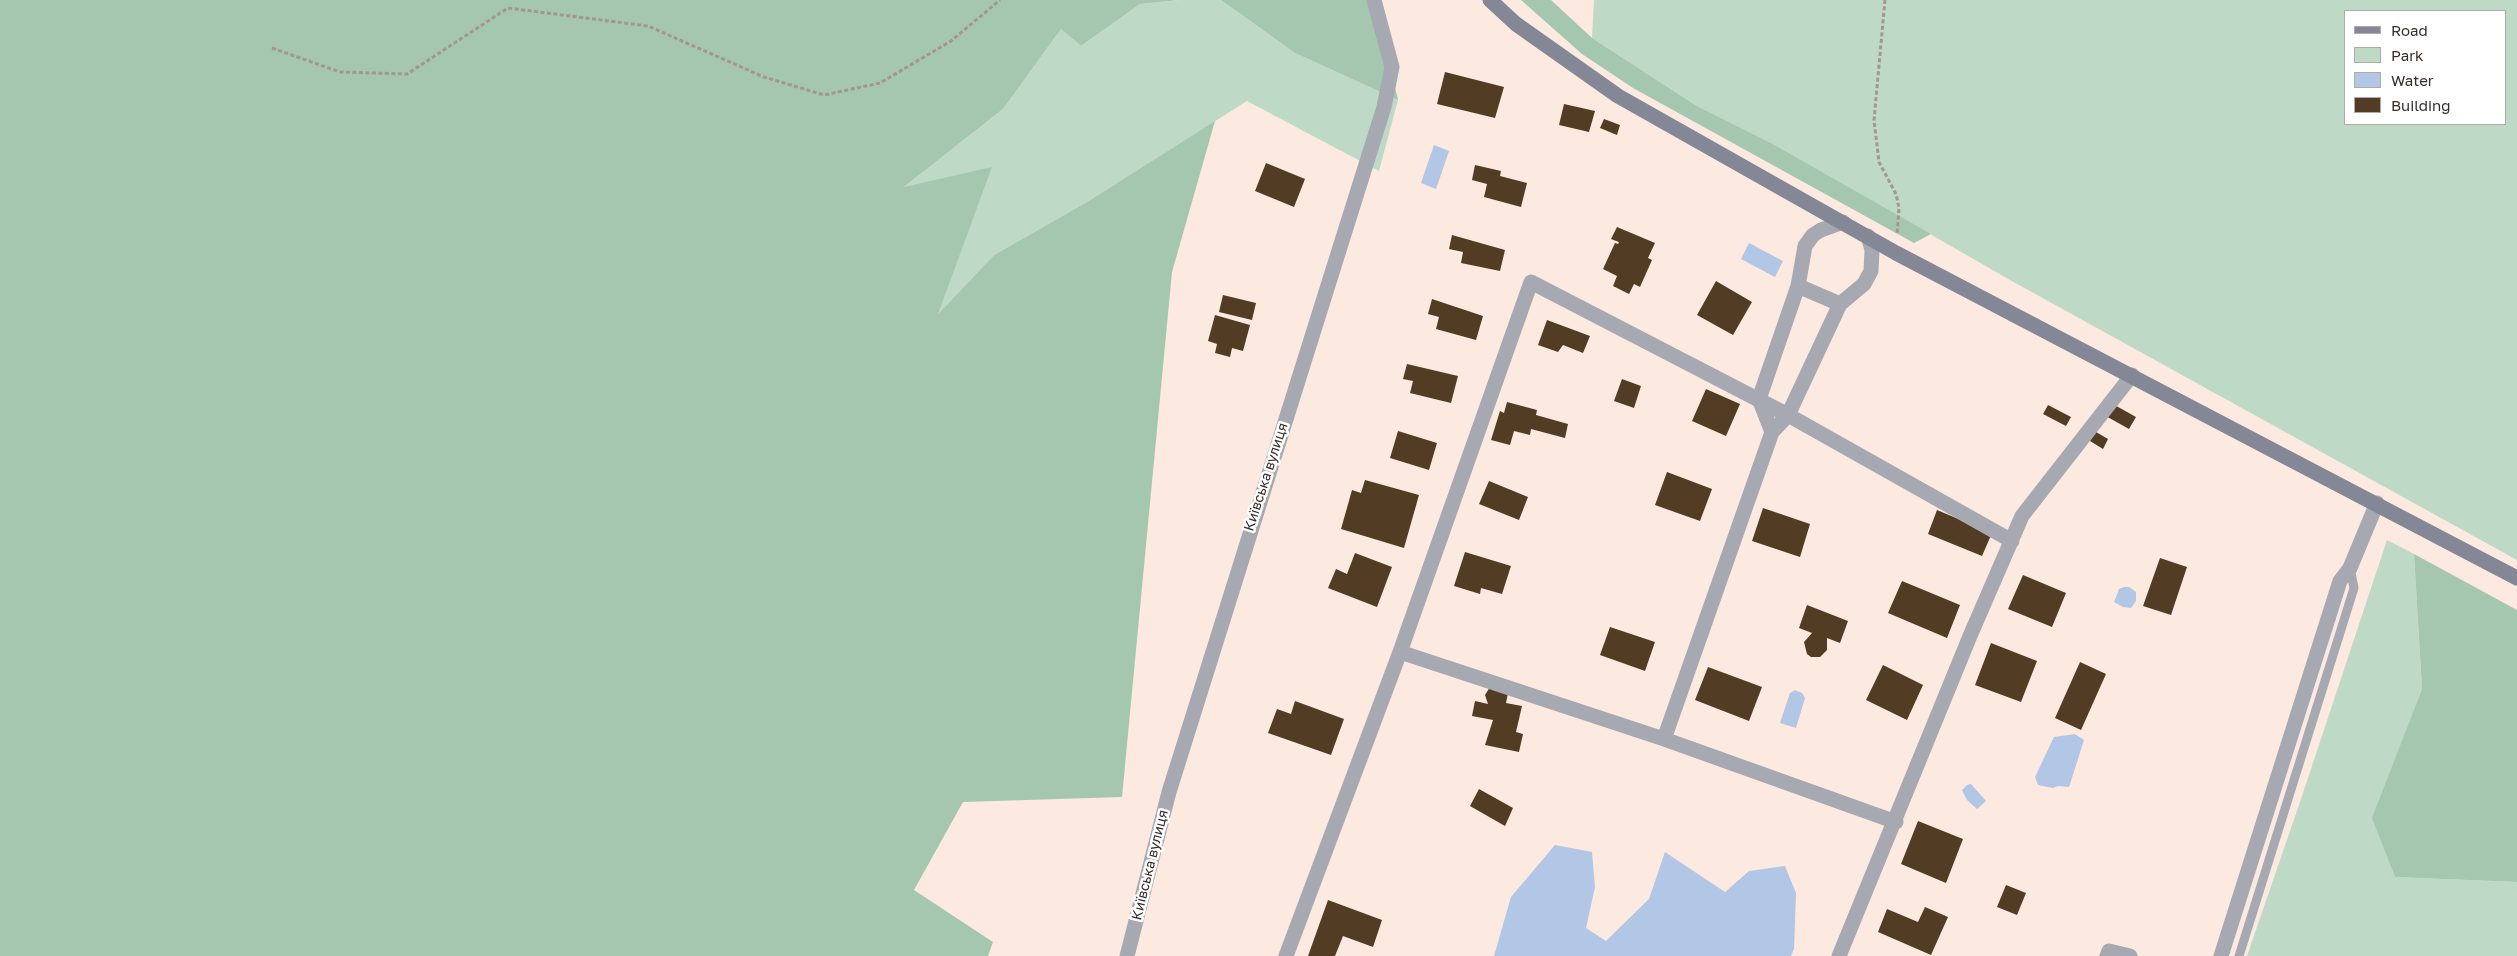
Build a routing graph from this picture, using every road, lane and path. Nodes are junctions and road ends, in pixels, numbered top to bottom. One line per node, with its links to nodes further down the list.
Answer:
1 (1000, 0): 5 (path)
2 (1374, 0): 22 (street, Київська вулиця)
3 (1490, 0): 6 (main road)
4 (1885, 0): 8 (path)
5 (272, 48)
6 (1843, 222): 7 (main road); 9 (street)
7 (1868, 236): 8 (main road); 10 (street)
8 (1896, 253): 11 (main road)
9 (1798, 286): 10 (street); 12 (street)
10 (1840, 304): 13 (street)
11 (2132, 375): 15 (main road); 16 (street)
12 (1759, 399): 13 (street); 14 (street); 19 (street)
13 (1788, 415): 14 (street); 16 (street)
14 (1772, 432): 20 (street)
15 (2377, 503): 17 (street); 18 (main road)
16 (2012, 541): 21 (street)
17 (2350, 568): 27 (street); 28 (lane)
18 (2517, 578)
19 (1400, 652): 20 (street); 23 (street)
20 (1664, 738): 21 (street)
21 (1896, 822): 24 (street)
22 (1128, 956)
23 (1286, 956)
24 (1839, 956)
25 (2107, 956): 26 (street)
26 (2130, 956)
27 (2221, 956)
28 (2239, 956)

